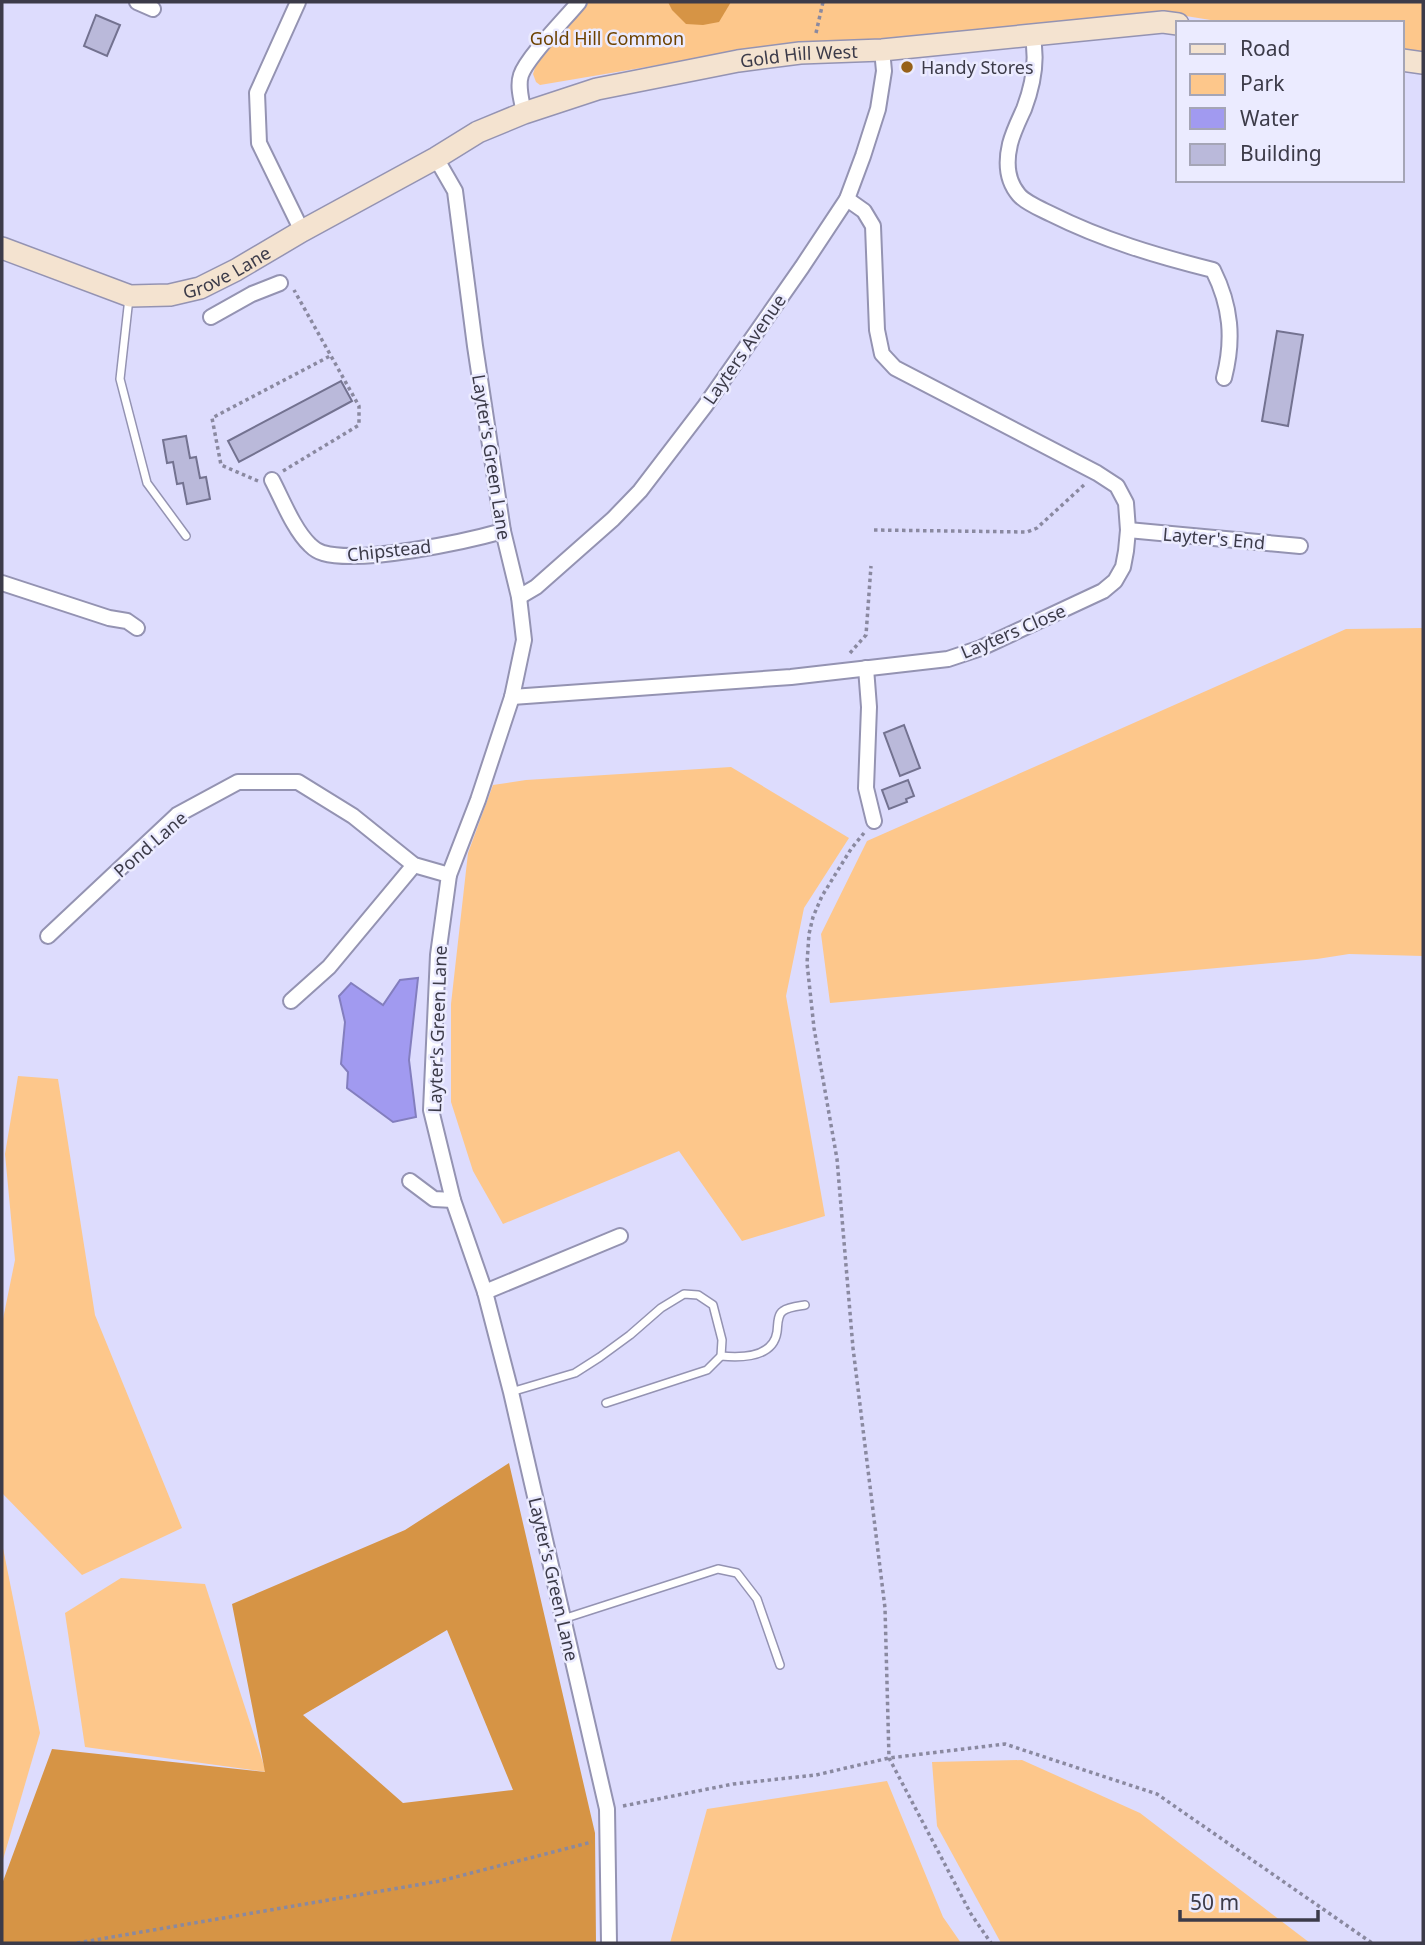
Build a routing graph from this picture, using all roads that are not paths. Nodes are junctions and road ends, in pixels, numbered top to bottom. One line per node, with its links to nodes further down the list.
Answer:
1 (137, 2): 4 (street)
2 (298, 2): 13 (street)
3 (579, 2): 10 (street)
4 (153, 9)
5 (1176, 24): 6 (street, Gold Hill West)
6 (1032, 35): 7 (street, Gold Hill West); 20 (street)
7 (882, 50): 10 (street, Gold Hill West); 12 (street, Layters Avenue)
8 (1404, 60): 9 (street)
9 (1423, 63)
10 (524, 113): 11 (street, Gold Hill West)
11 (436, 158): 13 (street, Grove Lane); 23 (street, Layter's Green Lane)
12 (847, 199): 22 (street, Layters Close); 27 (street, Layters Avenue)
13 (302, 231): 15 (street, Grove Lane)
14 (2, 248): 18 (street, Grove Lane)
15 (236, 270): 17 (street); 18 (street, Grove Lane)
16 (280, 282): 17 (street)
17 (252, 294): 19 (street)
18 (130, 296): 24 (lane)
19 (211, 317)
20 (1224, 378)
21 (272, 480): 23 (street, Chipstead)
22 (1128, 530): 25 (street, Layter's End); 29 (street, Layters Close)
23 (503, 531): 27 (street, Layter's Green Lane)
24 (186, 536)
25 (1300, 547)
26 (2, 583): 28 (street)
27 (519, 597): 30 (street, Layter's Green Lane)
28 (137, 628)
29 (858, 669): 30 (street, Layters Close); 31 (street)
30 (512, 697): 33 (street, Layter's Green Lane)
31 (874, 821)
32 (414, 865): 33 (street, Pond Lane); 34 (street, Pond Lane); 35 (street)
33 (449, 875): 37 (street, Layter's Green Lane)
34 (48, 936)
35 (291, 1001)
36 (410, 1181): 37 (street)
37 (453, 1200): 39 (street, Layter's Green Lane)
38 (620, 1236): 39 (street)
39 (485, 1292): 42 (street, Layter's Green Lane)
40 (805, 1305): 41 (lane)
41 (721, 1356): 42 (lane); 43 (lane)
42 (511, 1392): 44 (street, Layter's Green Lane)
43 (606, 1403)
44 (562, 1619): 45 (lane); 46 (street, Layter's Green Lane)
45 (780, 1665)
46 (609, 1943)

